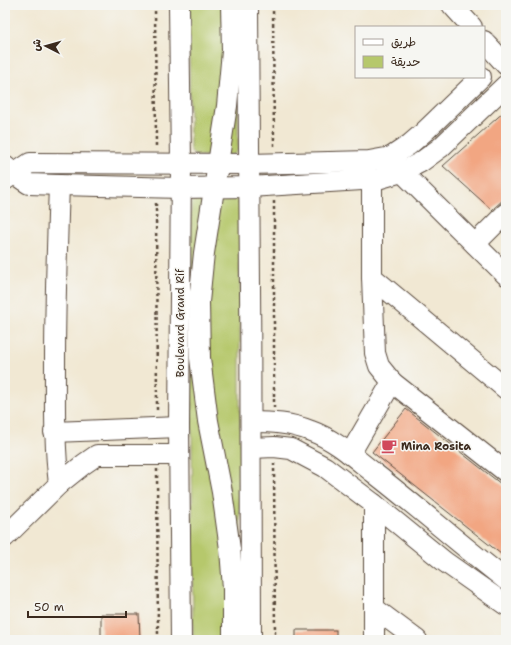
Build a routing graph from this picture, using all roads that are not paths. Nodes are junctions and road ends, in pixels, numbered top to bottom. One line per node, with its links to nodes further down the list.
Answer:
1 (180, 5): 11 (street, Boulevard Grand Rif)
2 (231, 5): 12 (street)
3 (248, 5): 13 (street)
4 (452, 5): 5 (street)
5 (471, 26)
6 (485, 42): 7 (street)
7 (504, 58): 8 (street)
8 (485, 73)
9 (480, 78): 14 (street)
10 (506, 85): 14 (street)
11 (181, 163): 12 (street); 15 (street); 20 (street, Boulevard Grand Rif)
12 (219, 164): 13 (street); 18 (street)
13 (249, 164): 14 (street); 19 (street)
14 (396, 164): 16 (street); 22 (street)
15 (8, 173): 17 (street)
16 (372, 180): 19 (street); 24 (street)
17 (59, 185): 20 (street); 29 (street)
18 (214, 187): 19 (street); 20 (street); 41 (street)
19 (249, 187): 27 (street)
20 (181, 188): 28 (street, Boulevard Grand Rif)
21 (506, 213): 22 (street)
22 (475, 244): 23 (street)
23 (506, 275)
24 (372, 277): 25 (street); 26 (street)
25 (392, 382): 31 (street); 33 (street)
26 (506, 389)
27 (252, 422): 30 (street); 31 (street)
28 (179, 428): 29 (street); 32 (street, Boulevard Grand Rif)
29 (54, 432): 34 (street)
30 (252, 448): 35 (street); 42 (street)
31 (350, 454): 37 (street)
32 (180, 455): 34 (street); 40 (street, Boulevard Grand Rif)
33 (506, 472)
34 (59, 484): 36 (street)
35 (374, 504): 38 (street); 39 (street)
36 (5, 537)
37 (506, 580)
38 (506, 605)
39 (374, 608): 43 (street); 44 (street)
40 (181, 640)
41 (233, 640)
42 (251, 640)
43 (374, 640)
44 (417, 640)

